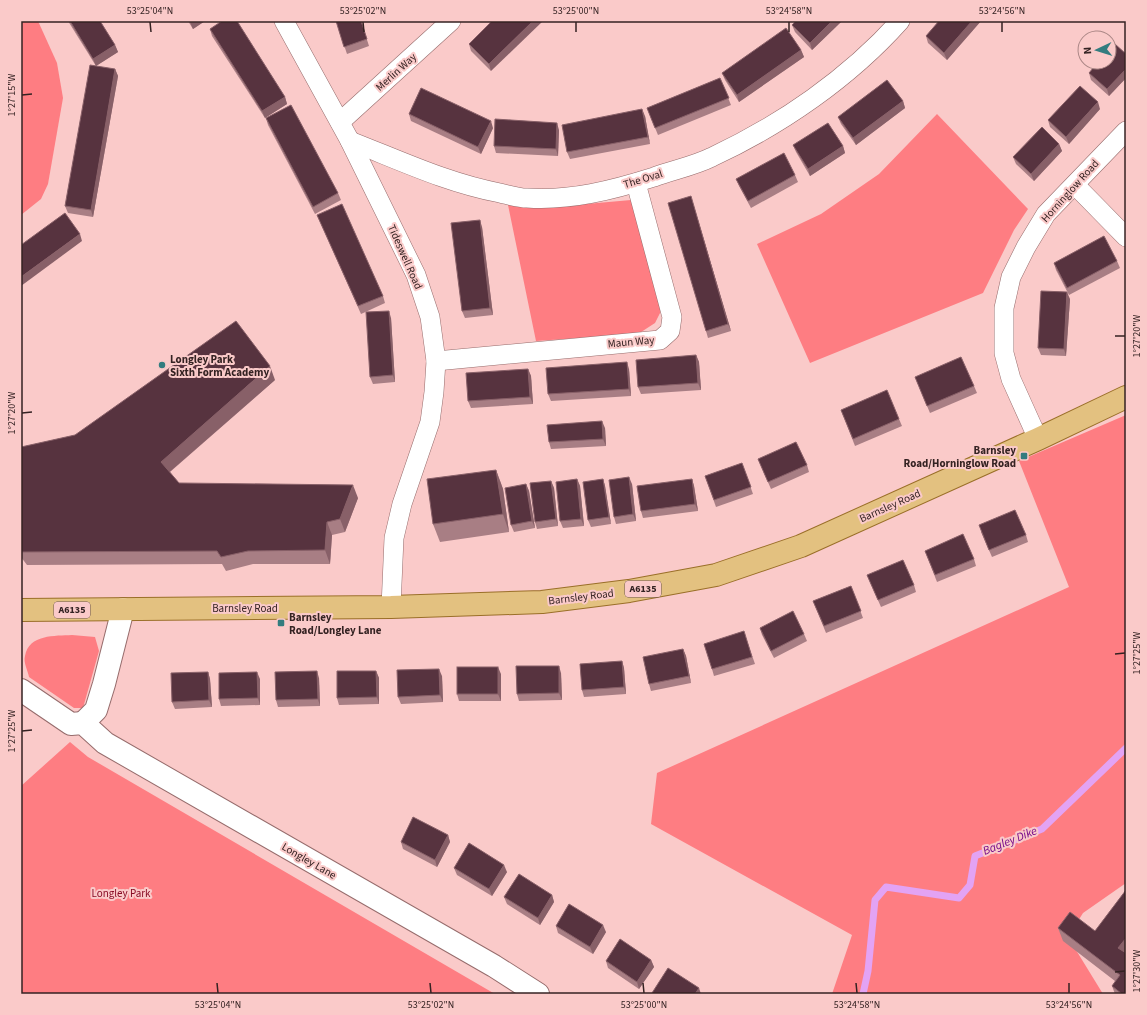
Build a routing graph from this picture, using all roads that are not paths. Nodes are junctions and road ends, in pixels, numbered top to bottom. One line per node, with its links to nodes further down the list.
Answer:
1 (284, 21): 4 (street, Tideswell Road)
2 (451, 21): 4 (street, Merlin Way)
3 (900, 21): 7 (street, The Oval)
4 (340, 122): 6 (street, Tideswell Road)
5 (1126, 131): 8 (street, Horninglow Road)
6 (350, 140): 7 (street, The Oval); 10 (street, Tideswell Road)
7 (636, 183): 10 (street, Maun Way)
8 (1075, 185): 9 (street); 12 (street, Horninglow Road)
9 (1126, 237)
10 (436, 361): 13 (street, Tideswell Road)
11 (1126, 397): 12 (main road, Barnsley Road / A6135)
12 (1038, 440): 13 (main road, Barnsley Road / A6135)
13 (391, 607): 14 (main road, Barnsley Road / A6135)
14 (123, 609): 15 (main road, Barnsley Road / A6135); 17 (street)
15 (21, 610)
16 (21, 690): 17 (street)
17 (83, 723): 18 (street, Longley Lane)
18 (538, 994)

